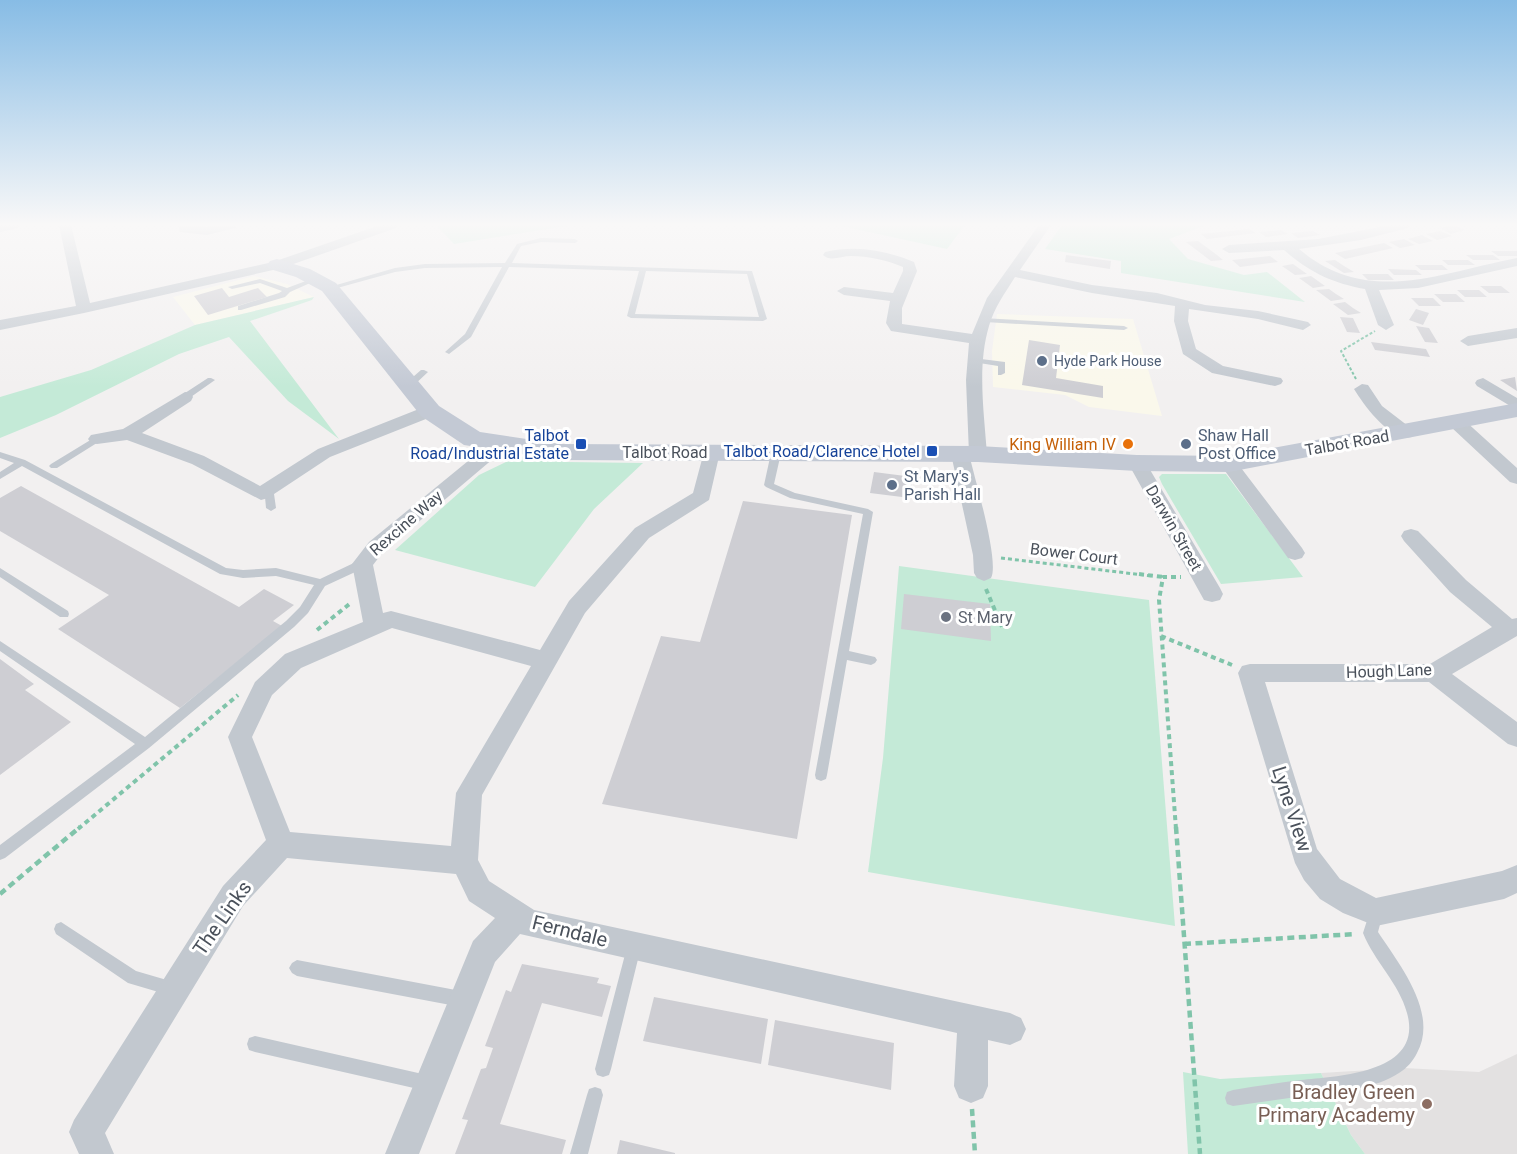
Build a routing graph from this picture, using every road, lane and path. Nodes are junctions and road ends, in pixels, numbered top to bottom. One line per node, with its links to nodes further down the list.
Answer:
1 (77, 279): 21 (street)
2 (216, 279): 21 (street)
3 (312, 279): 13 (street)
4 (346, 279): 13 (lane)
5 (499, 279): 30 (lane)
6 (641, 279): 7 (lane)
7 (752, 279)
8 (907, 279): 18 (street)
9 (1008, 279): 22 (street)
10 (1041, 279): 19 (street)
11 (1338, 279): 14 (street)
12 (1431, 279): 14 (street)
13 (323, 283): 16 (lane); 40 (street, Talbot Road)
14 (1371, 286): 24 (street)
15 (232, 287): 16 (lane)
16 (287, 290): 20 (lane)
17 (844, 291): 18 (street)
18 (900, 298): 28 (street)
19 (1182, 303): 23 (street); 34 (street)
20 (241, 308)
21 (84, 309): 25 (street)
22 (985, 320): 26 (lane); 28 (street)
23 (1304, 325)
24 (1386, 325): 36 (path)
25 (0, 326)
26 (1124, 328)
27 (1517, 333): 29 (street)
28 (979, 340): 32 (street)
29 (1468, 341)
30 (449, 352)
31 (1004, 352): 32 (lane)
32 (976, 360): 48 (street)
33 (211, 380): 37 (lane)
34 (1275, 381)
35 (1483, 382): 38 (street)
36 (1362, 388): 42 (street)
37 (184, 397): 43 (street)
38 (1517, 405)
39 (1517, 410): 41 (street, Talbot Road)
40 (430, 411): 43 (street); 45 (street, Talbot Road)
41 (1457, 423): 42 (street, Talbot Road); 55 (street)
42 (1406, 433): 52 (street, Talbot Road)
43 (128, 434): 44 (street)
44 (97, 439): 53 (lane)
45 (501, 443): 46 (street, Talbot Road); 58 (street, Rexcine Way)
46 (711, 452): 47 (street, Talbot Road); 75 (street)
47 (776, 453): 48 (street, Talbot Road); 73 (lane)
48 (969, 454): 51 (street, Talbot Road); 59 (street)
49 (0, 455): 50 (lane)
50 (22, 462): 54 (lane); 63 (lane)
51 (1137, 463): 52 (street, Talbot Road); 61 (street, Darwin Street)
52 (1229, 464): 57 (street)
53 (54, 466)
54 (0, 476)
55 (1517, 478)
56 (1411, 536): 69 (street)
57 (1295, 553)
58 (362, 564): 63 (lane); 64 (street, Rexcine Way)
59 (983, 564): 62 (path, Bower Court); 68 (path)
60 (0, 572): 66 (lane)
61 (1201, 575): 62 (path, Bower Court); 65 (street, Darwin Street)
62 (1163, 577): 71 (path)
63 (321, 583): 80 (lane)
64 (368, 590): 67 (street, Rexcine Way); 70 (path)
65 (1212, 594)
66 (64, 614)
67 (375, 626): 75 (street); 82 (street)
68 (1002, 627)
69 (1512, 628): 77 (street, Hough Lane)
70 (316, 631)
71 (1161, 636): 76 (path); 90 (path)
72 (0, 645): 80 (lane)
73 (842, 654): 74 (lane); 81 (lane)
74 (871, 660)
75 (546, 661): 84 (street)
76 (1250, 673): 77 (street, Hough Lane); 88 (street, Lyne View)
77 (1434, 673): 79 (street)
78 (244, 690): 86 (path)
79 (1517, 736)
80 (145, 744): 83 (lane)
81 (821, 775)
82 (281, 844): 84 (street); 93 (street, The Links)
83 (0, 853)
84 (464, 861): 87 (street, Ferndale)
85 (1517, 879): 88 (street)
86 (0, 894)
87 (517, 915): 91 (street, Ferndale); 94 (street)
88 (1373, 923): 90 (path); 102 (lane)
89 (61, 929): 93 (lane)
90 (1184, 944): 107 (path)
91 (635, 946): 95 (street, Ferndale); 98 (lane)
92 (297, 968): 94 (lane)
93 (175, 989): 103 (street, The Links)
94 (465, 1000): 99 (street)
95 (973, 1021): 96 (street, Ferndale); 100 (street)
96 (1010, 1029)
97 (255, 1044): 99 (lane)
98 (603, 1069)
99 (430, 1084): 104 (street)
100 (971, 1086): 106 (path)
101 (595, 1095): 105 (lane)
102 (1233, 1098)
103 (96, 1154)
104 (402, 1154)
105 (579, 1154)
106 (975, 1154)
107 (1200, 1154)

